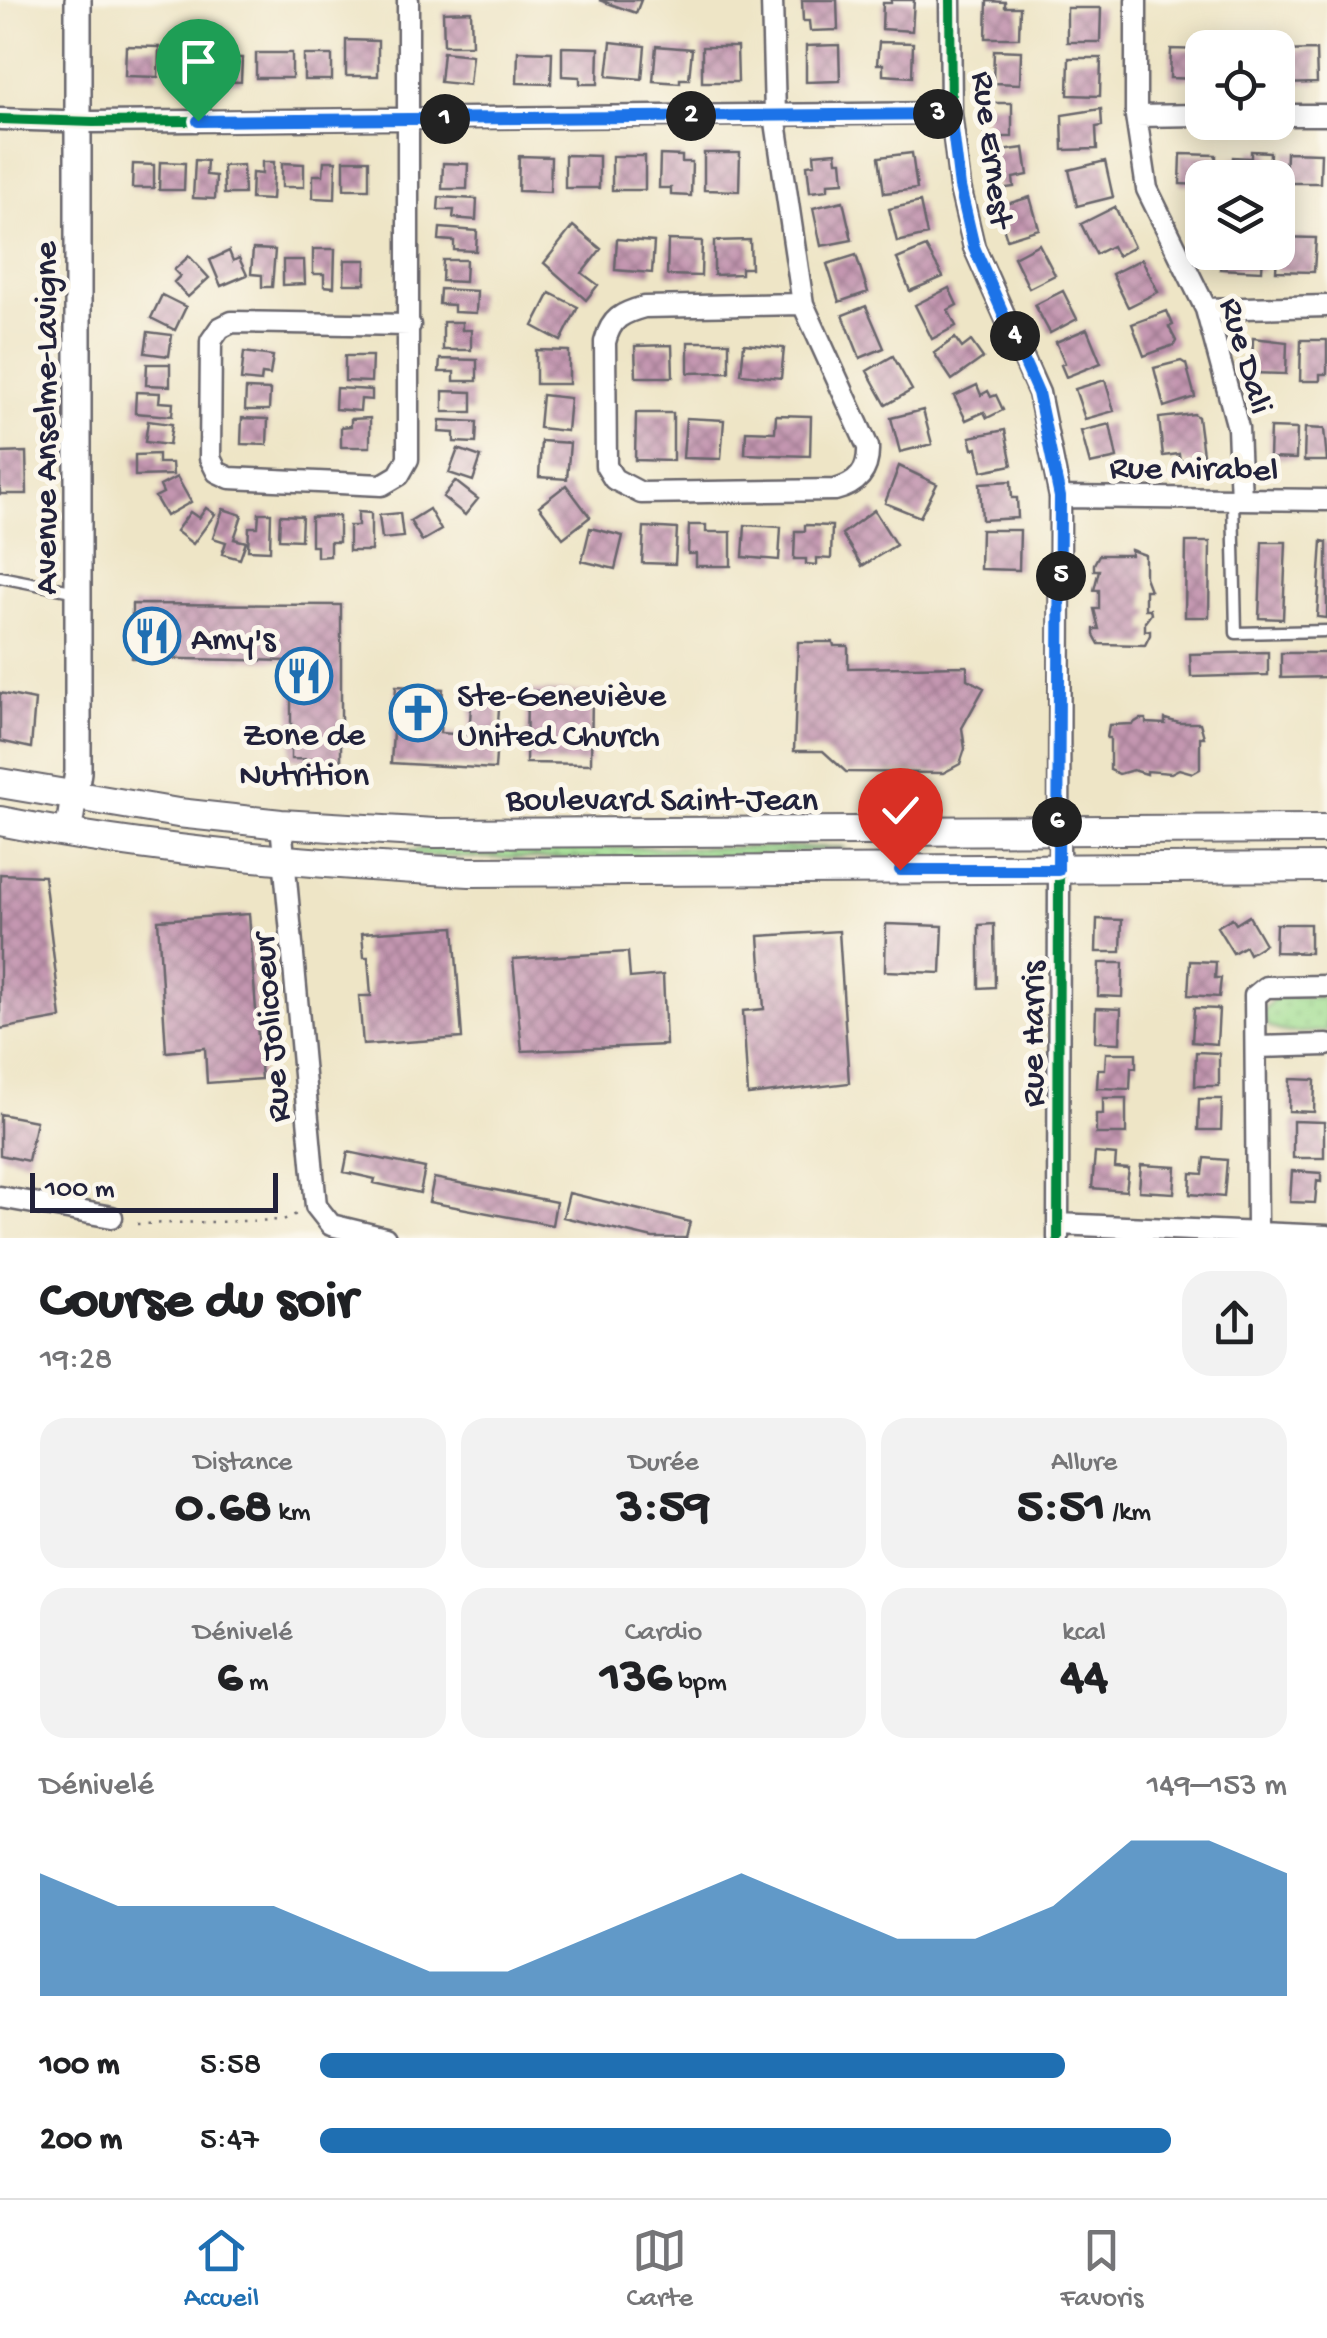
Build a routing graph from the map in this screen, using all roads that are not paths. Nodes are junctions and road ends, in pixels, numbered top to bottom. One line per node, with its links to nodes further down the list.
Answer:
1 (78, 0): 14 (street, Avenue Anselme-Lavigne)
2 (408, 0): 13 (street)
3 (772, 0): 7 (street)
4 (950, 0): 6 (street, Rue Ernest)
5 (1136, 0): 11 (street, Rue Dali)
6 (951, 114): 7 (street); 19 (street, Rue Ernest)
7 (774, 115): 13 (street); 15 (street)
8 (1185, 115): 11 (street)
9 (1295, 115): 10 (street)
10 (1327, 115)
11 (1136, 116): 17 (street, Rue Dali)
12 (0, 119): 14 (street)
13 (408, 119): 14 (street); 18 (street)
14 (78, 122): 23 (street, Avenue Anselme-Lavigne)
15 (803, 304): 15 (street)
16 (1327, 306): 17 (street)
17 (1206, 309): 20 (street, Rue Dali)
18 (410, 325): 18 (street)
19 (1060, 497): 20 (street, Rue Mirabel); 30 (street, Rue Ernest)
20 (1237, 499): 21 (street, Rue Mirabel); 24 (lane)
21 (1327, 500)
22 (0, 577): 23 (lane)
23 (78, 592): 26 (street, Avenue Anselme-Lavigne)
24 (1327, 631)
25 (0, 783): 26 (main road, Boulevard Saint-Jean)
26 (74, 797): 28 (main road, Boulevard Saint-Jean); 31 (street, Avenue Anselme-Lavigne)
27 (0, 821): 31 (main road)
28 (281, 824): 30 (main road, Boulevard Saint-Jean); 32 (street, Rue Jolicoeur)
29 (1327, 829): 30 (main road, Boulevard Saint-Jean)
30 (1057, 830): 34 (street, Rue Harris)
31 (68, 834): 32 (main road)
32 (286, 862): 34 (main road); 43 (street, Rue Jolicoeur)
33 (1327, 867): 34 (main road)
34 (1058, 870): 40 (street, Rue Harris)
35 (1327, 986): 37 (street)
36 (1327, 1045): 37 (street)
37 (1256, 1046): 41 (street)
38 (0, 1197): 39 (street)
39 (112, 1217)
40 (1058, 1231): 41 (street)
41 (1260, 1236): 42 (street)
42 (1327, 1236)
43 (384, 1238)

